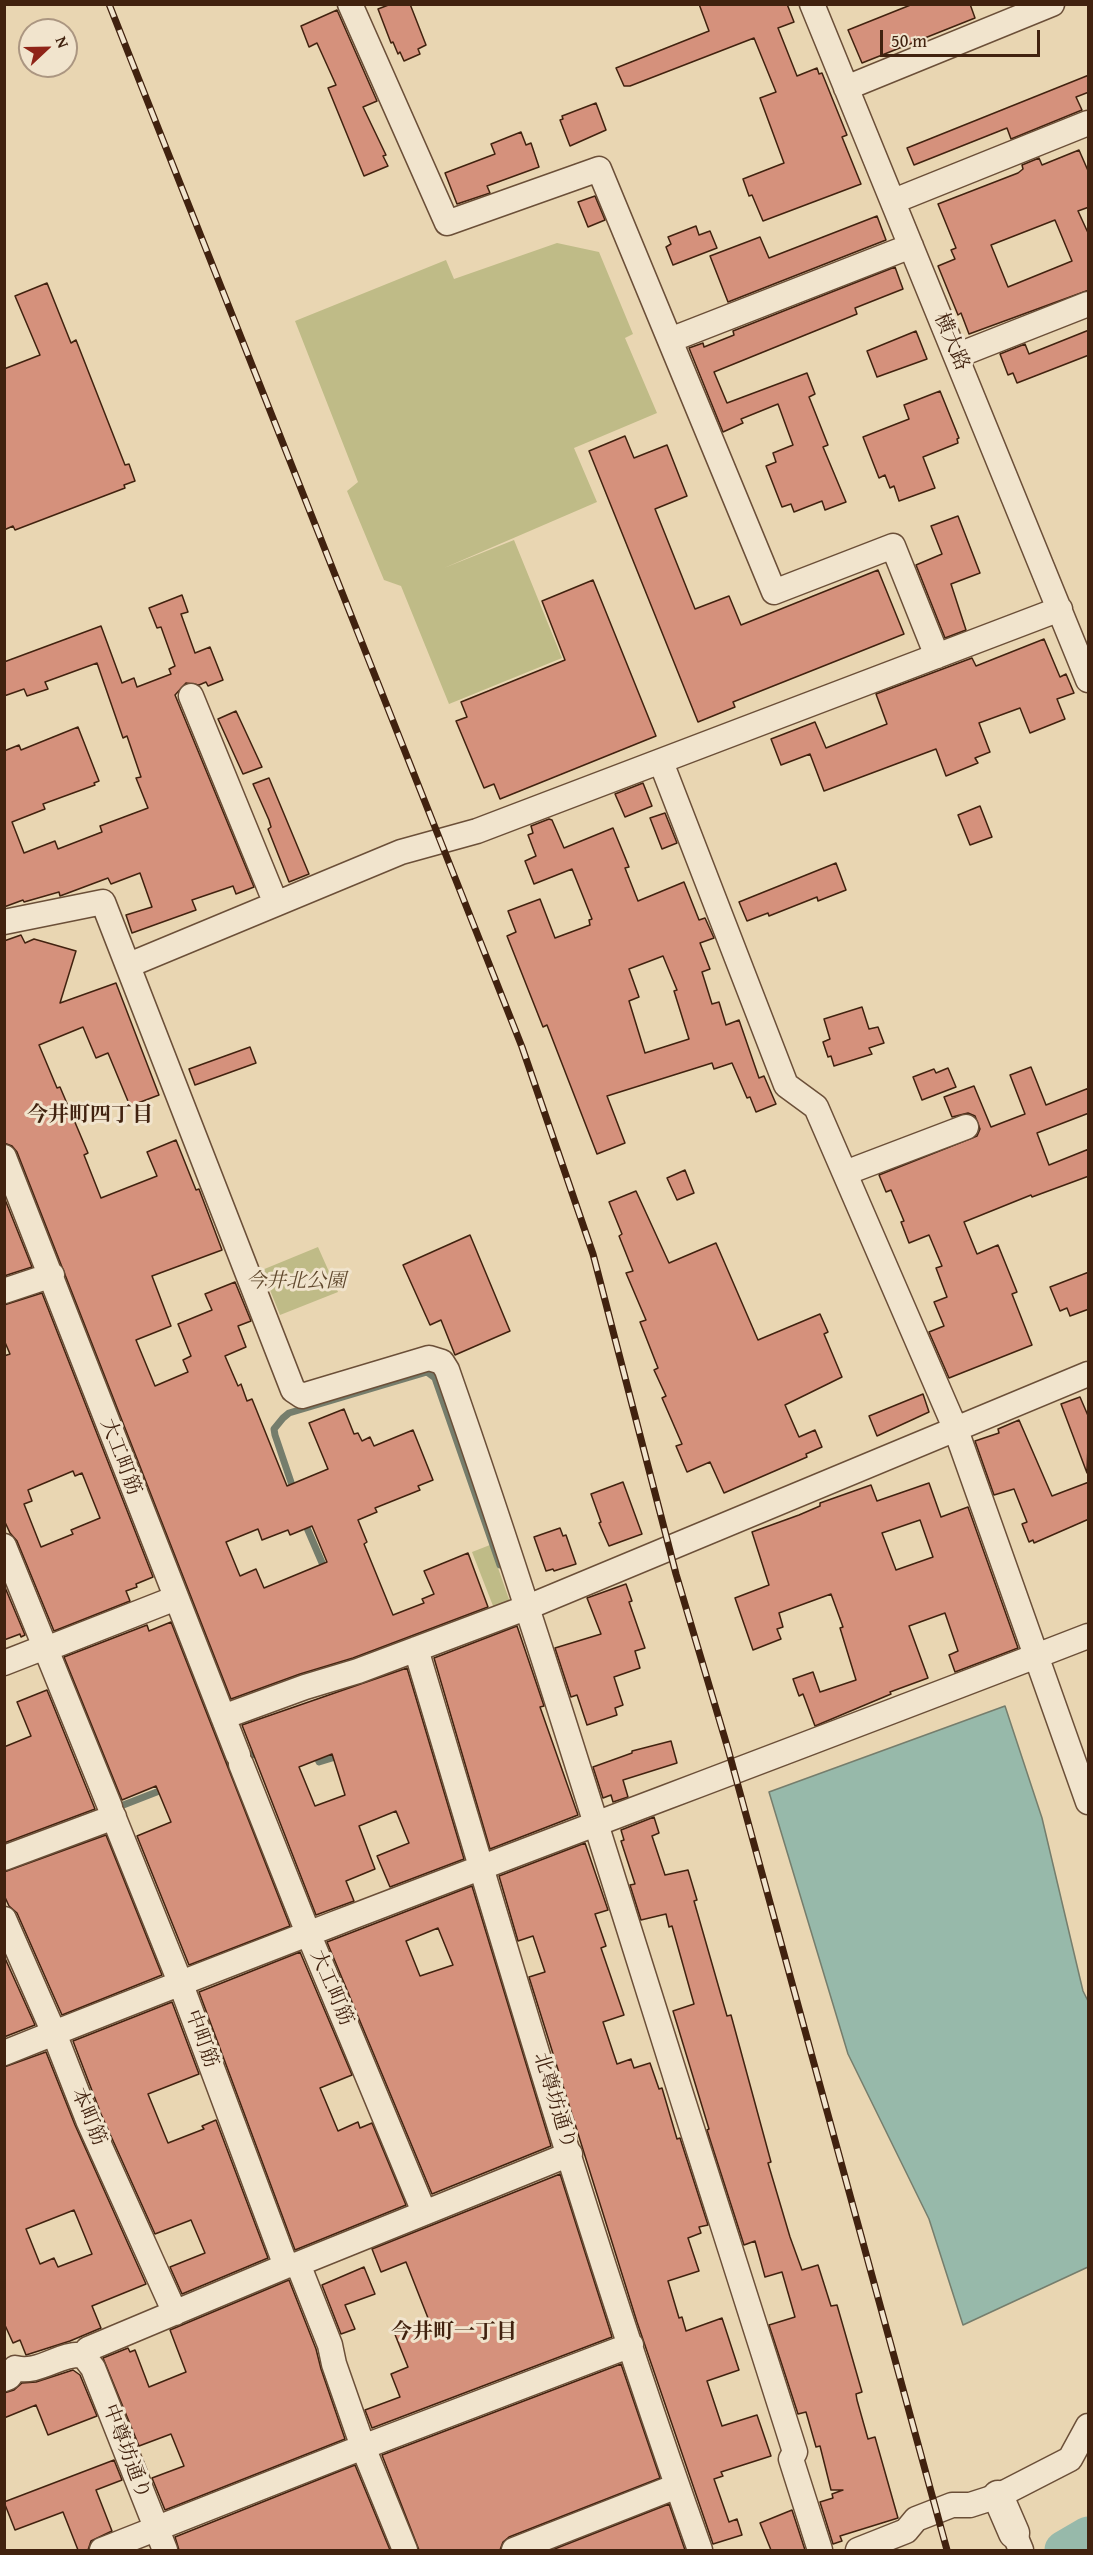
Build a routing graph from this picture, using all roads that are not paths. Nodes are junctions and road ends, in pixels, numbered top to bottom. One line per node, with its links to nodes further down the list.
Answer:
1 (350, 4): 9 (street)
2 (812, 4): 4 (street, 横大路)
3 (1052, 4): 4 (street)
4 (846, 88): 6 (street, 横大路)
5 (1089, 123): 6 (street)
6 (894, 201): 7 (street, 横大路)
7 (911, 246): 9 (street); 10 (street, 横大路)
8 (1089, 304): 10 (street)
9 (670, 340): 12 (street)
10 (956, 356): 11 (street, 横大路)
11 (1060, 609): 12 (street); 13 (street, 横大路)
12 (937, 656): 15 (street)
13 (1089, 680)
14 (191, 696): 16 (street)
15 (662, 762): 16 (street); 21 (street)
16 (276, 904): 18 (street)
17 (4, 922): 18 (street)
18 (129, 965): 28 (street)
19 (966, 1127): 21 (street)
20 (4, 1157): 22 (street, 大工町筋)
21 (845, 1173): 25 (street)
22 (52, 1275): 23 (street); 27 (street, 大工町筋)
23 (4, 1291)
24 (1089, 1374): 25 (street)
25 (956, 1430): 28 (street); 32 (street)
26 (4, 1546): 30 (street, 中町筋)
27 (176, 1598): 30 (street); 34 (street, 大工町筋)
28 (528, 1607): 31 (street); 37 (street)
29 (1089, 1636): 32 (street)
30 (46, 1648): 33 (street); 36 (street, 中町筋)
31 (416, 1649): 34 (street); 39 (street, 北尊坊通り)
32 (1037, 1656): 35 (street); 37 (street)
33 (4, 1663)
34 (223, 1718): 41 (street, 大工町筋)
35 (1089, 1802)
36 (112, 1812): 38 (street); 42 (street, 中町筋)
37 (597, 1825): 39 (street); 62 (street)
38 (4, 1858)
39 (481, 1868): 41 (street); 45 (street, 北尊坊通り)
40 (4, 1919): 43 (street, 本町筋)
41 (308, 1933): 42 (street); 46 (street, 大工町筋)
42 (180, 1982): 43 (street); 47 (street, 中町筋)
43 (54, 2033): 44 (street); 48 (street, 本町筋)
44 (4, 2053)
45 (570, 2154): 46 (street); 49 (street, 北尊坊通り)
46 (424, 2212): 47 (street)
47 (292, 2265): 48 (street); 53 (street, 中町筋)
48 (175, 2313): 50 (street)
49 (631, 2345): 53 (street); 54 (street, 北尊坊通り)
50 (83, 2355): 51 (street); 56 (street, 中尊坊通り)
51 (8, 2367)
52 (1089, 2426): 55 (street)
53 (363, 2447): 56 (street); 59 (street, 中町筋)
54 (677, 2486): 60 (street); 61 (street, 北尊坊通り)
55 (998, 2496): 57 (street); 63 (street)
56 (161, 2540): 58 (street)
57 (1018, 2542)
58 (102, 2550)
59 (405, 2550)
60 (513, 2550)
61 (700, 2550)
62 (820, 2550)
63 (858, 2550)

